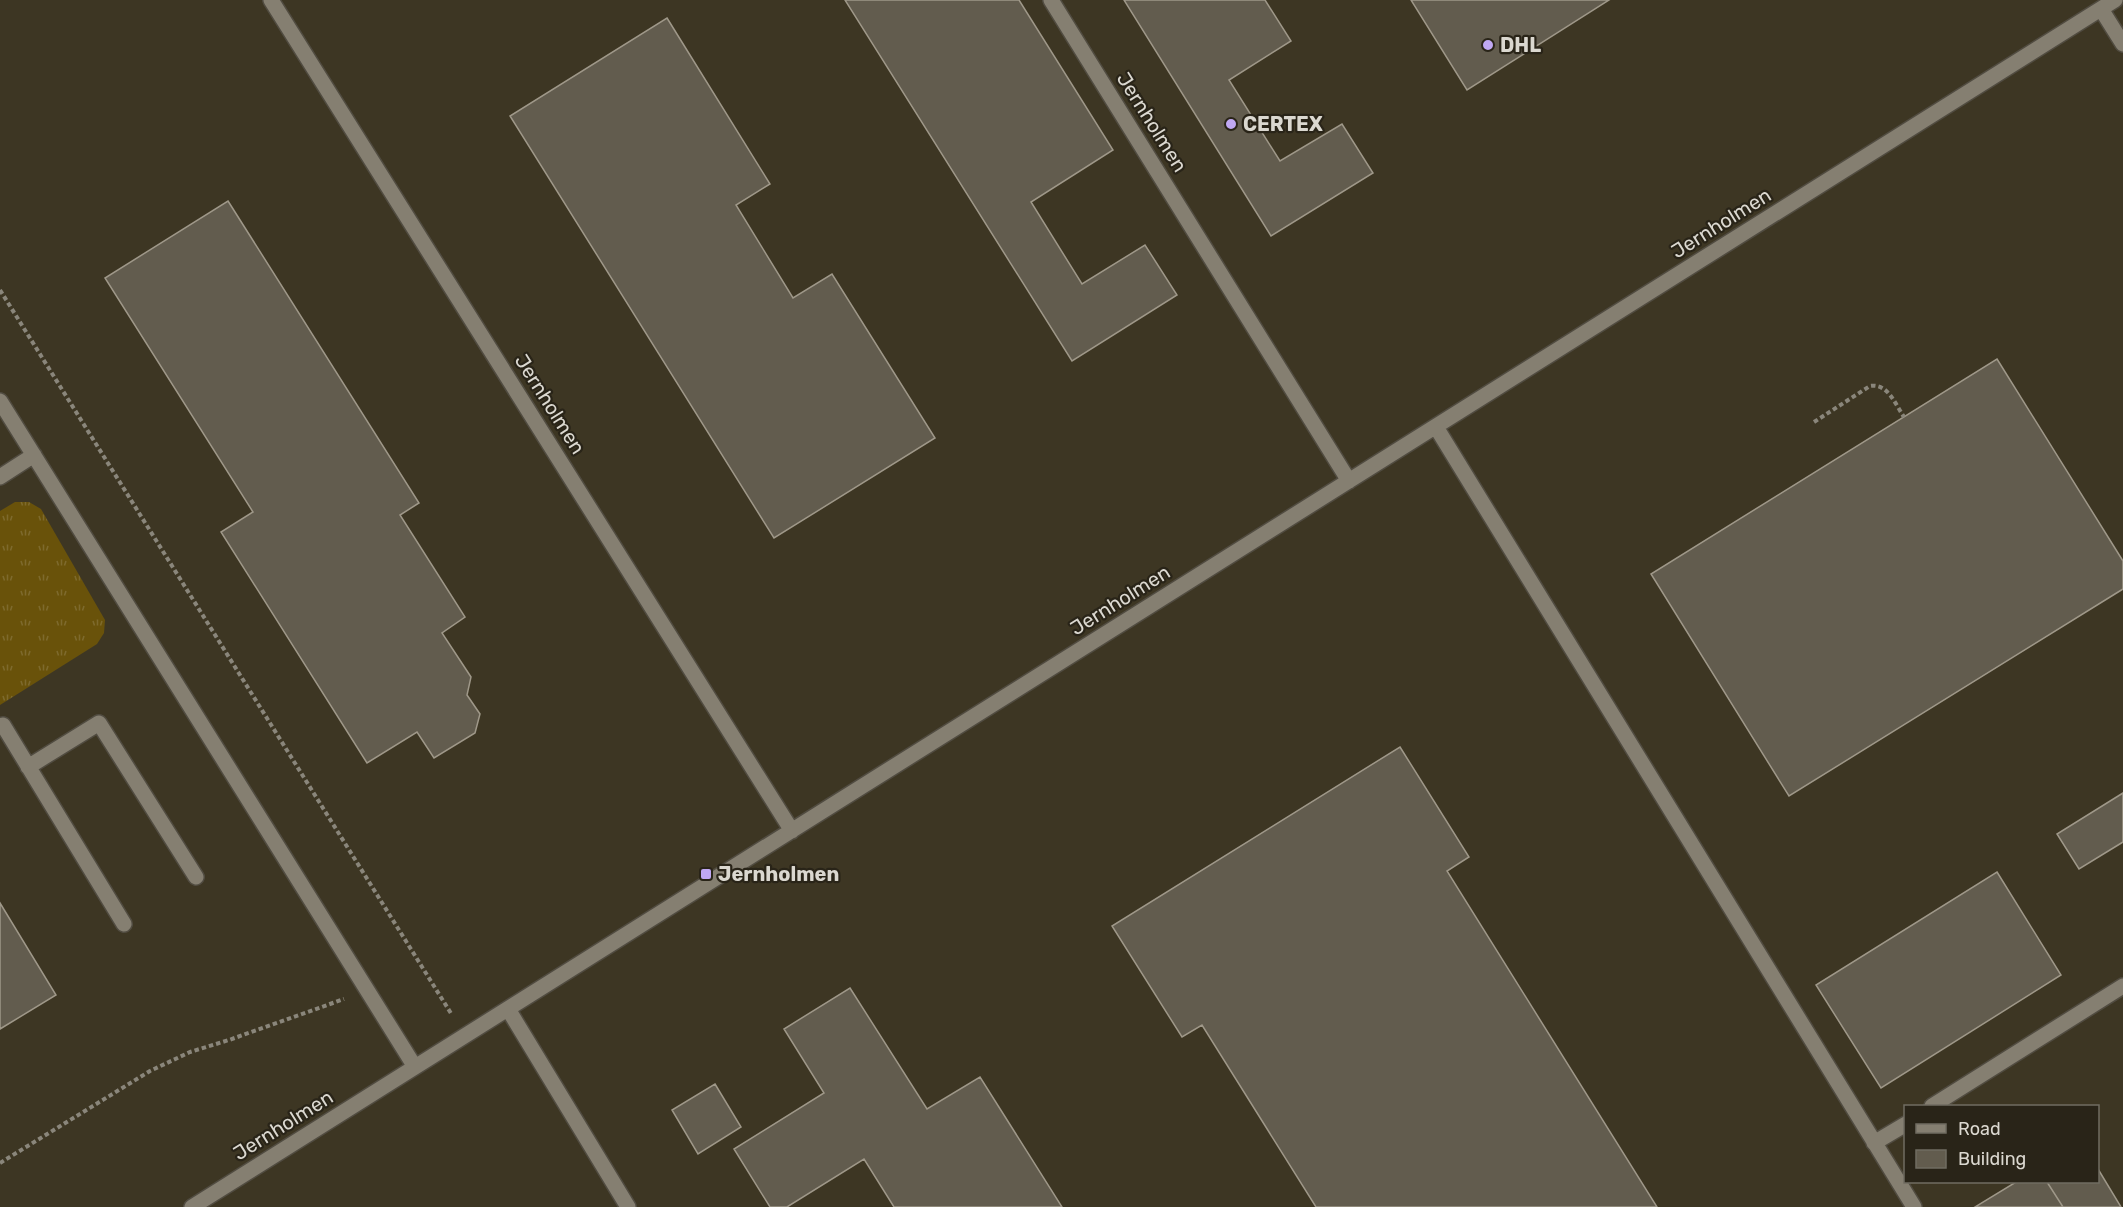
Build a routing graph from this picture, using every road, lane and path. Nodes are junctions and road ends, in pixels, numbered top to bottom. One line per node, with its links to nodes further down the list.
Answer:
1 (271, 0): 16 (street, Jernholmen)
2 (1051, 0): 13 (street, Jernholmen)
3 (2115, 0): 4 (street, Jernholmen)
4 (2101, 9): 5 (street); 10 (street, Jernholmen)
5 (2123, 44)
6 (0, 290): 22 (path)
7 (0, 400): 11 (street)
8 (1904, 417): 9 (path)
9 (1814, 422)
10 (1436, 427): 13 (street, Jernholmen); 26 (street)
11 (34, 455): 12 (street); 20 (street)
12 (0, 477)
13 (1349, 481): 16 (street, Jernholmen)
14 (3, 725): 15 (street)
15 (28, 767): 17 (street); 18 (street)
16 (792, 831): 21 (street, Jernholmen)
17 (196, 877)
18 (124, 924)
19 (2123, 986): 24 (street)
20 (367, 990): 23 (street); 27 (path)
21 (508, 1009): 22 (street, Jernholmen); 29 (street)
22 (465, 1036): 23 (street, Jernholmen)
23 (415, 1067): 28 (street, Jernholmen)
24 (1935, 1105)
25 (1904, 1125): 26 (street)
26 (1874, 1143): 30 (street)
27 (0, 1163)
28 (192, 1207)
29 (628, 1207)
30 (1914, 1207)

